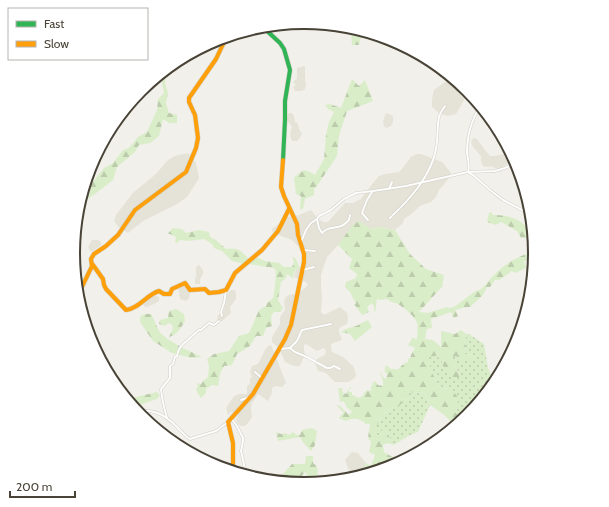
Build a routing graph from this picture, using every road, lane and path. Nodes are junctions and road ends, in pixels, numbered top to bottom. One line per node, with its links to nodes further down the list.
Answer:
1 (268, 32): 11 (street)
2 (223, 44): 20 (street)
3 (445, 106): 8 (street)
4 (478, 111): 6 (street)
5 (511, 165): 6 (street)
6 (468, 172): 8 (street); 12 (street)
7 (392, 182): 9 (street)
8 (422, 182): 9 (street); 14 (street)
9 (389, 189): 10 (street)
10 (373, 191): 15 (street); 16 (street)
11 (289, 208): 17 (street); 24 (street)
12 (525, 212)
13 (350, 214): 15 (street)
14 (390, 218)
15 (318, 219): 17 (street)
16 (368, 220)
17 (301, 242): 18 (street)
18 (303, 250): 19 (street); 22 (street)
19 (315, 251)
20 (92, 264): 23 (street); 24 (street)
21 (314, 267): 22 (street)
22 (303, 270): 28 (street)
23 (82, 286)
24 (226, 290): 25 (street)
25 (222, 316)
26 (219, 321): 36 (street)
27 (331, 324): 29 (street)
28 (280, 348): 29 (street); 32 (street)
29 (290, 348): 30 (street)
30 (340, 369)
31 (255, 372): 32 (street)
32 (263, 379): 33 (street)
33 (251, 397): 34 (street); 37 (street)
34 (241, 400)
35 (144, 410): 36 (street)
36 (167, 418): 37 (street)
37 (230, 420): 38 (street); 39 (street)
38 (233, 466)
39 (245, 470)

